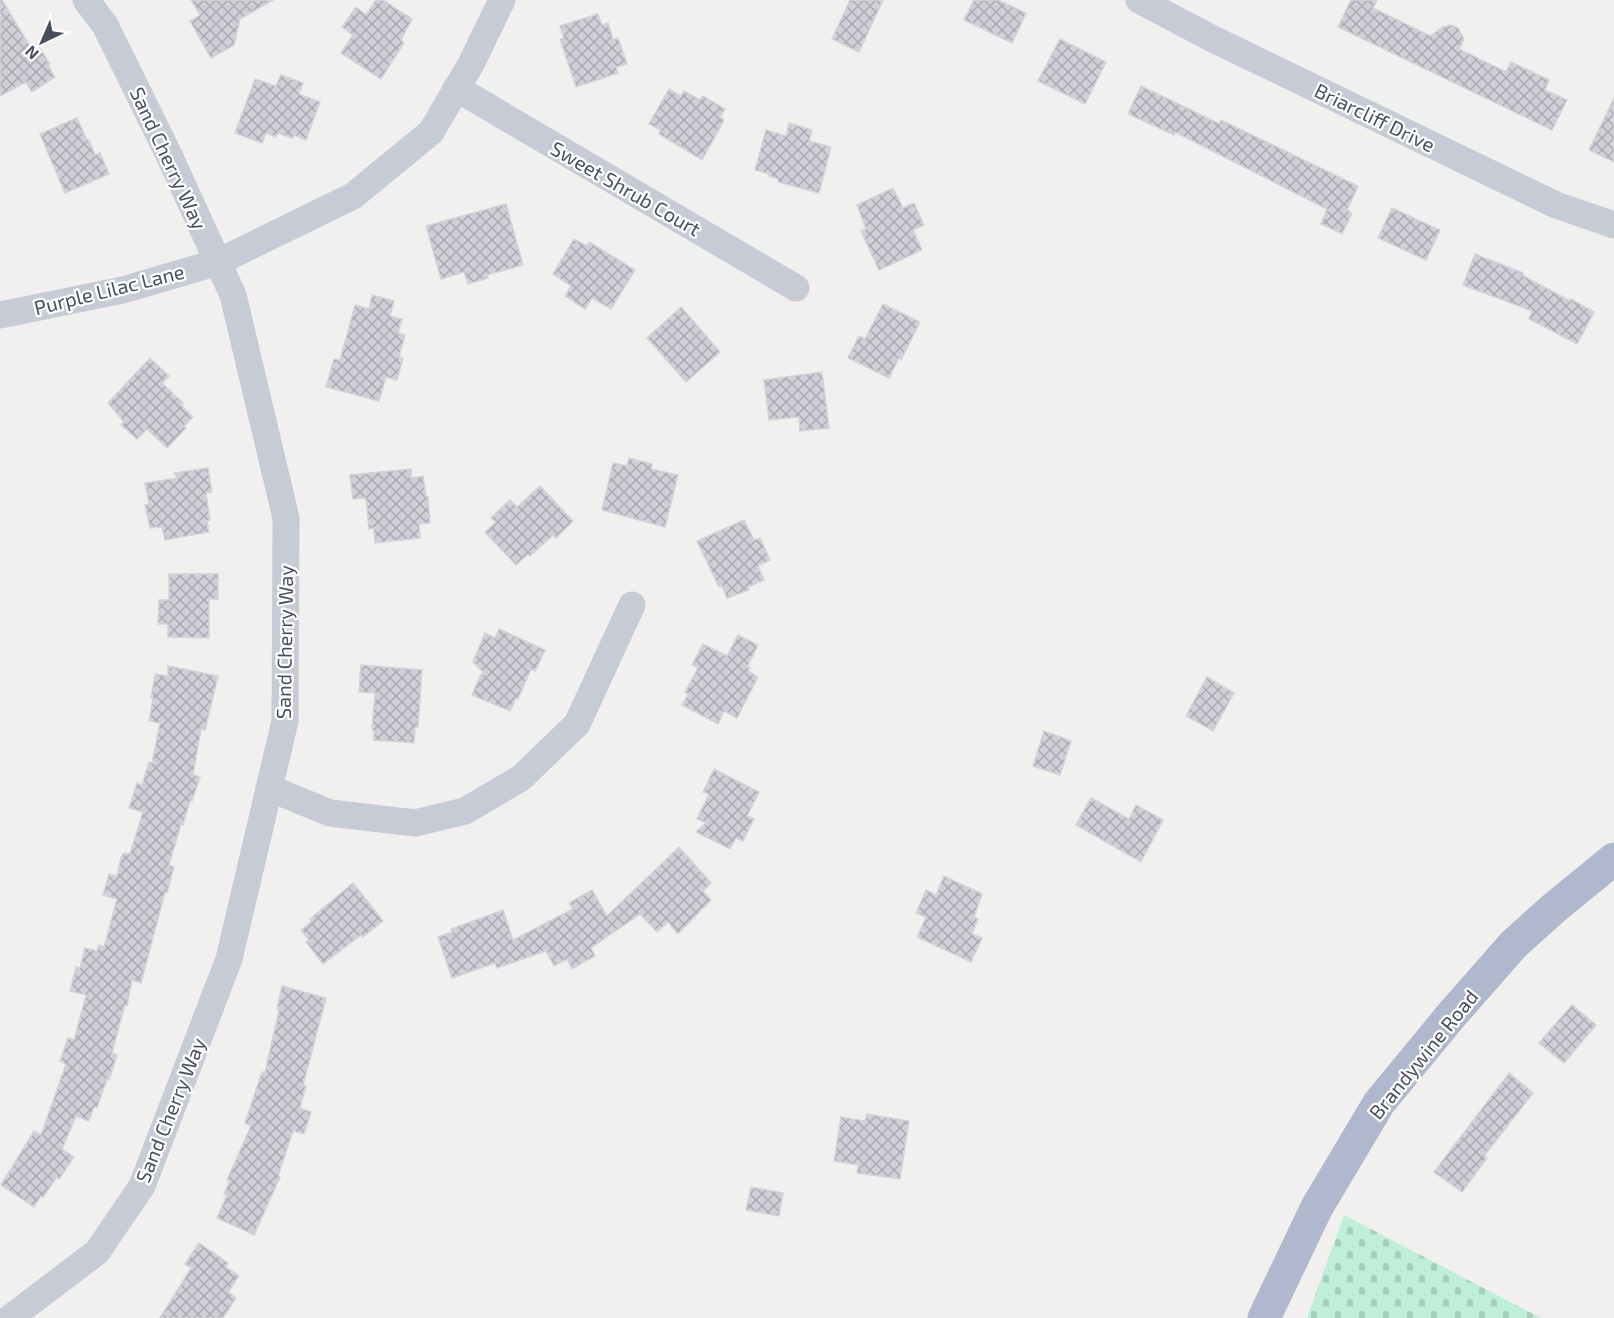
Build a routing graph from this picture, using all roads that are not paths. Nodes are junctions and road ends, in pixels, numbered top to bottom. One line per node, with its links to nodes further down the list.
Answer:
1 (86, 0): 6 (street, Sand Cherry Way)
2 (502, 0): 4 (street, Purple Lilac Lane)
3 (1139, 0): 5 (street, Briarcliff Drive)
4 (456, 88): 6 (street, Purple Lilac Lane); 7 (street, Sweet Shrub Court)
5 (1614, 225)
6 (218, 262): 8 (street, Purple Lilac Lane); 10 (street, Sand Cherry Way)
7 (796, 288)
8 (0, 315)
9 (632, 605): 10 (street)
10 (269, 788): 12 (street, Sand Cherry Way)
11 (1614, 859): 13 (main road, Brandywine Road)
12 (10, 1318)
13 (1264, 1318)

